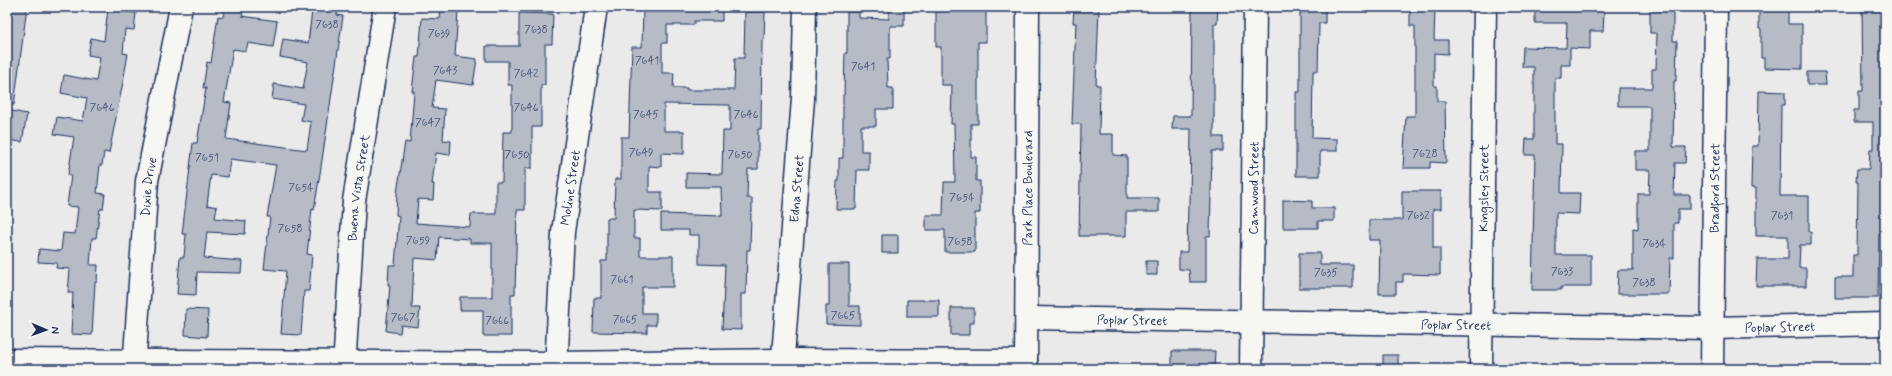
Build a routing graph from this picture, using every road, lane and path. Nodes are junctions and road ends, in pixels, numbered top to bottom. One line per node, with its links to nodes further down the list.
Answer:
1 (181, 7): 16 (street, Dixie Drive)
2 (385, 7): 17 (street, Buena Vista Street)
3 (596, 7): 19 (street, Moline Street)
4 (805, 7): 15 (street, Edna Street)
5 (1028, 7): 9 (street, Park Place Boulevard)
6 (1255, 7): 10 (street, Camwood Street)
7 (1485, 7): 11 (street, Kingsley Street)
8 (1716, 7): 13 (street, Bradford Street)
9 (1027, 318): 10 (street, Poplar Street); 18 (street, Park Place Boulevard)
10 (1251, 320): 11 (street, Poplar Street); 20 (street, Camwood Street)
11 (1482, 324): 13 (street, Poplar Street); 21 (street, Kingsley Street)
12 (1885, 324): 13 (street, Poplar Street)
13 (1713, 328): 22 (street, Bradford Street)
14 (7, 360): 16 (street)
15 (782, 364): 18 (street); 19 (street)
16 (134, 365): 17 (street)
17 (344, 365): 19 (street)
18 (1026, 365)
19 (556, 366)
20 (1251, 369)
21 (1481, 369)
22 (1712, 369)

